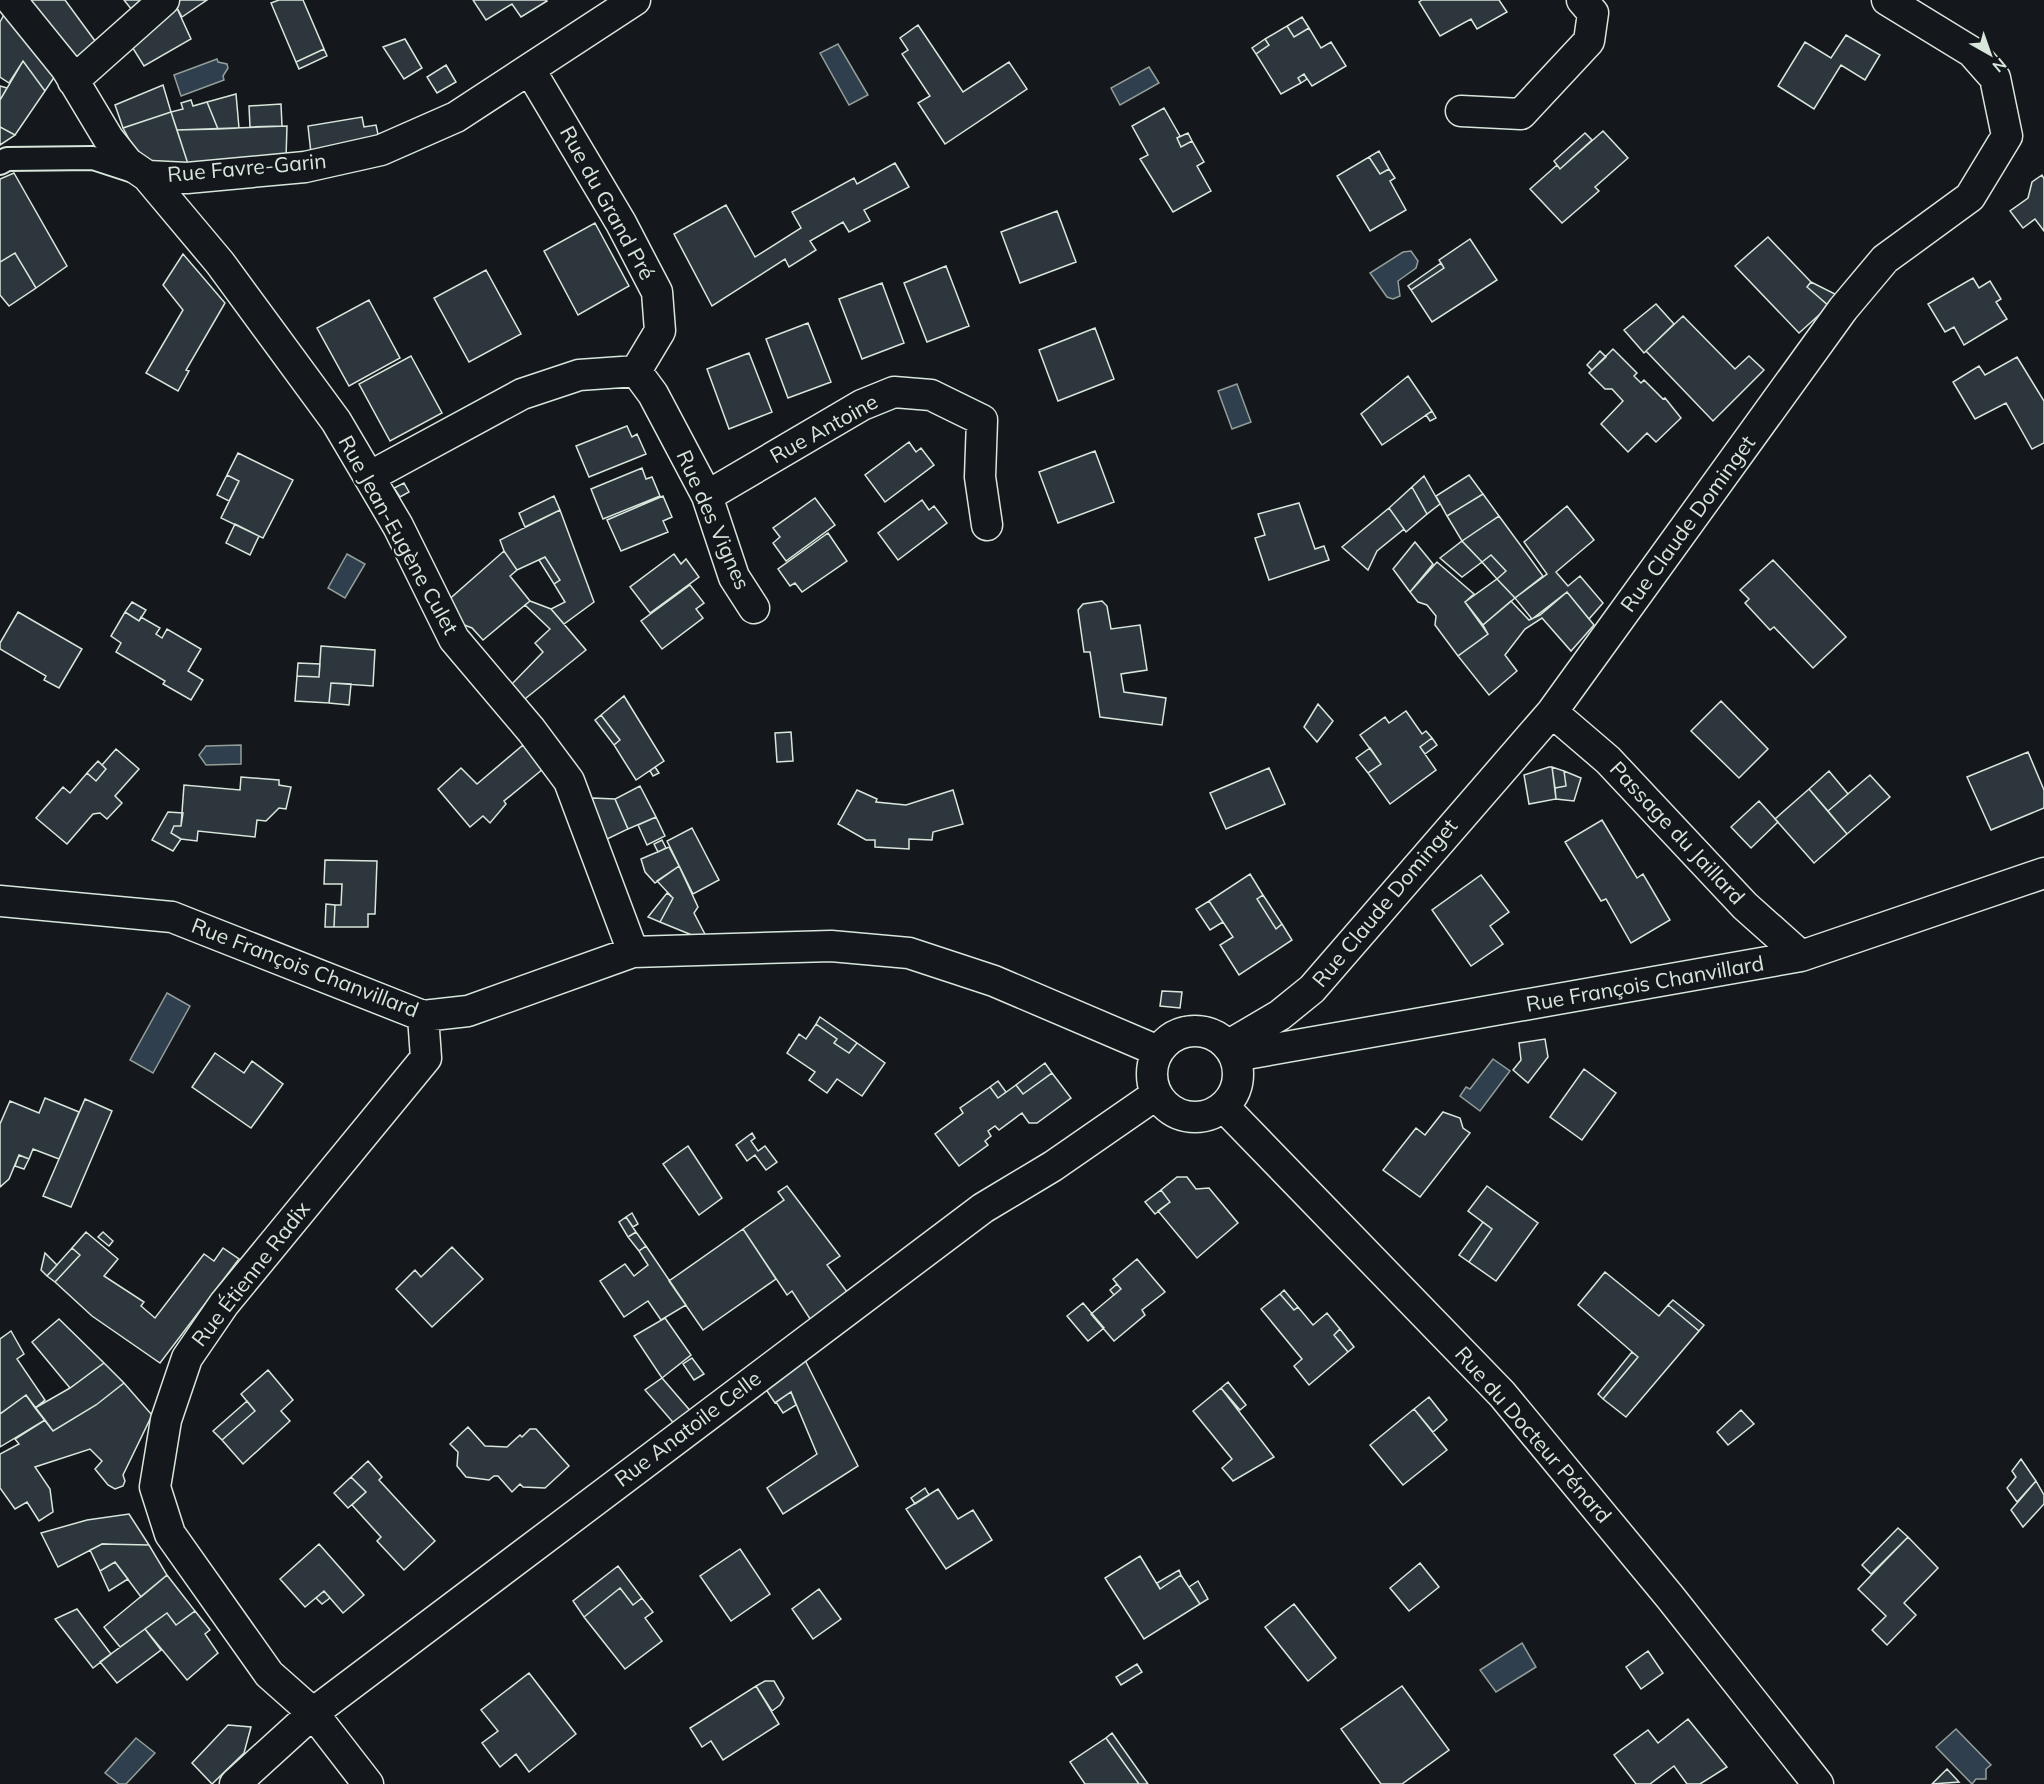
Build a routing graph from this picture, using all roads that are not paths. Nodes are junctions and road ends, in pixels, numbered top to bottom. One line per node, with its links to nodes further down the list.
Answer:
1 (11, 0): 7 (street, Rue Jean-Eugène Culet)
2 (164, 0): 7 (street)
3 (635, 0): 6 (street, Rue Favre-Garin)
4 (1582, 0): 8 (street)
5 (1887, 0): 16 (street, Rue Claude Dominget)
6 (530, 70): 10 (street, Rue Favre-Garin); 11 (street, Rue du Grand Pré)
7 (73, 81): 10 (street, Rue Jean-Eugène Culet)
8 (1461, 111)
9 (0, 163): 10 (street, Rue Favre-Garin)
10 (147, 176): 12 (street, Rue Jean-Eugène Culet)
11 (636, 371): 12 (street); 13 (street, Rue des Vignes)
12 (369, 477): 19 (street, Rue Jean-Eugène Culet)
13 (707, 496): 14 (street, Rue Antoine); 15 (street, Rue des Vignes)
14 (987, 525)
15 (754, 608)
16 (1552, 712): 20 (street, Passage du Jaillard); 22 (street, Rue Claude Dominget)
17 (2044, 873): 20 (street, Rue François Chanvillard)
18 (0, 901): 21 (street, Rue François Chanvillard)
19 (633, 952): 21 (street, Rue François Chanvillard); 23 (street, Rue François Chanvillard)
20 (1802, 956): 22 (street, Rue François Chanvillard)
21 (423, 1016): 26 (street, Rue Étienne Radix)
22 (1232, 1051): 23 (street); 25 (street)
23 (1158, 1052): 24 (street)
24 (1157, 1094): 25 (street); 26 (street, Rue Anatoile Celle)
25 (1224, 1107): 29 (street, Rue du Docteur Pénard)
26 (313, 1713): 27 (street, Rue Anatoile Celle); 28 (street, Rue Étienne Radix)
27 (235, 1784)
28 (369, 1784)
29 (1818, 1784)

